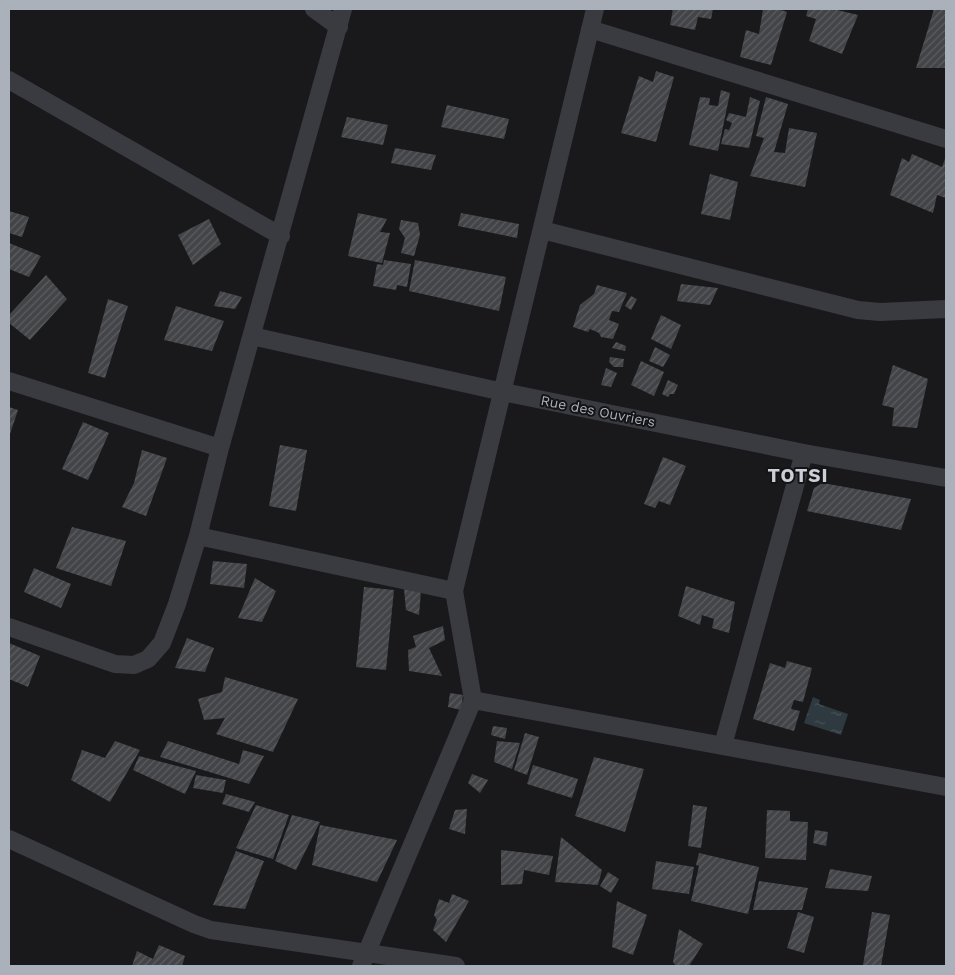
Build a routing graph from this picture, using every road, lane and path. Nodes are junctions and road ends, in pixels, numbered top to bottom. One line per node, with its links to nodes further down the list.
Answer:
1 (314, 9): 4 (street)
2 (343, 9): 4 (street)
3 (595, 9): 5 (street)
4 (339, 27): 9 (street)
5 (590, 29): 7 (street); 8 (street)
6 (9, 80): 9 (street)
7 (946, 139)
8 (542, 230): 10 (street); 13 (street)
9 (281, 236): 11 (street)
10 (946, 309)
11 (252, 336): 13 (street, Rue des Ouvriers); 14 (street)
12 (9, 381): 14 (street)
13 (503, 392): 15 (street, Rue des Ouvriers); 18 (street)
14 (220, 448): 17 (street)
15 (804, 453): 16 (street, Rue des Ouvriers); 21 (street)
16 (946, 478)
17 (198, 536): 18 (street); 19 (street)
18 (454, 591): 20 (street)
19 (9, 627)
20 (473, 700): 21 (street); 24 (street)
21 (723, 745): 22 (street)
22 (946, 787)
23 (9, 839): 24 (street)
24 (364, 959): 25 (street)
25 (456, 966)

